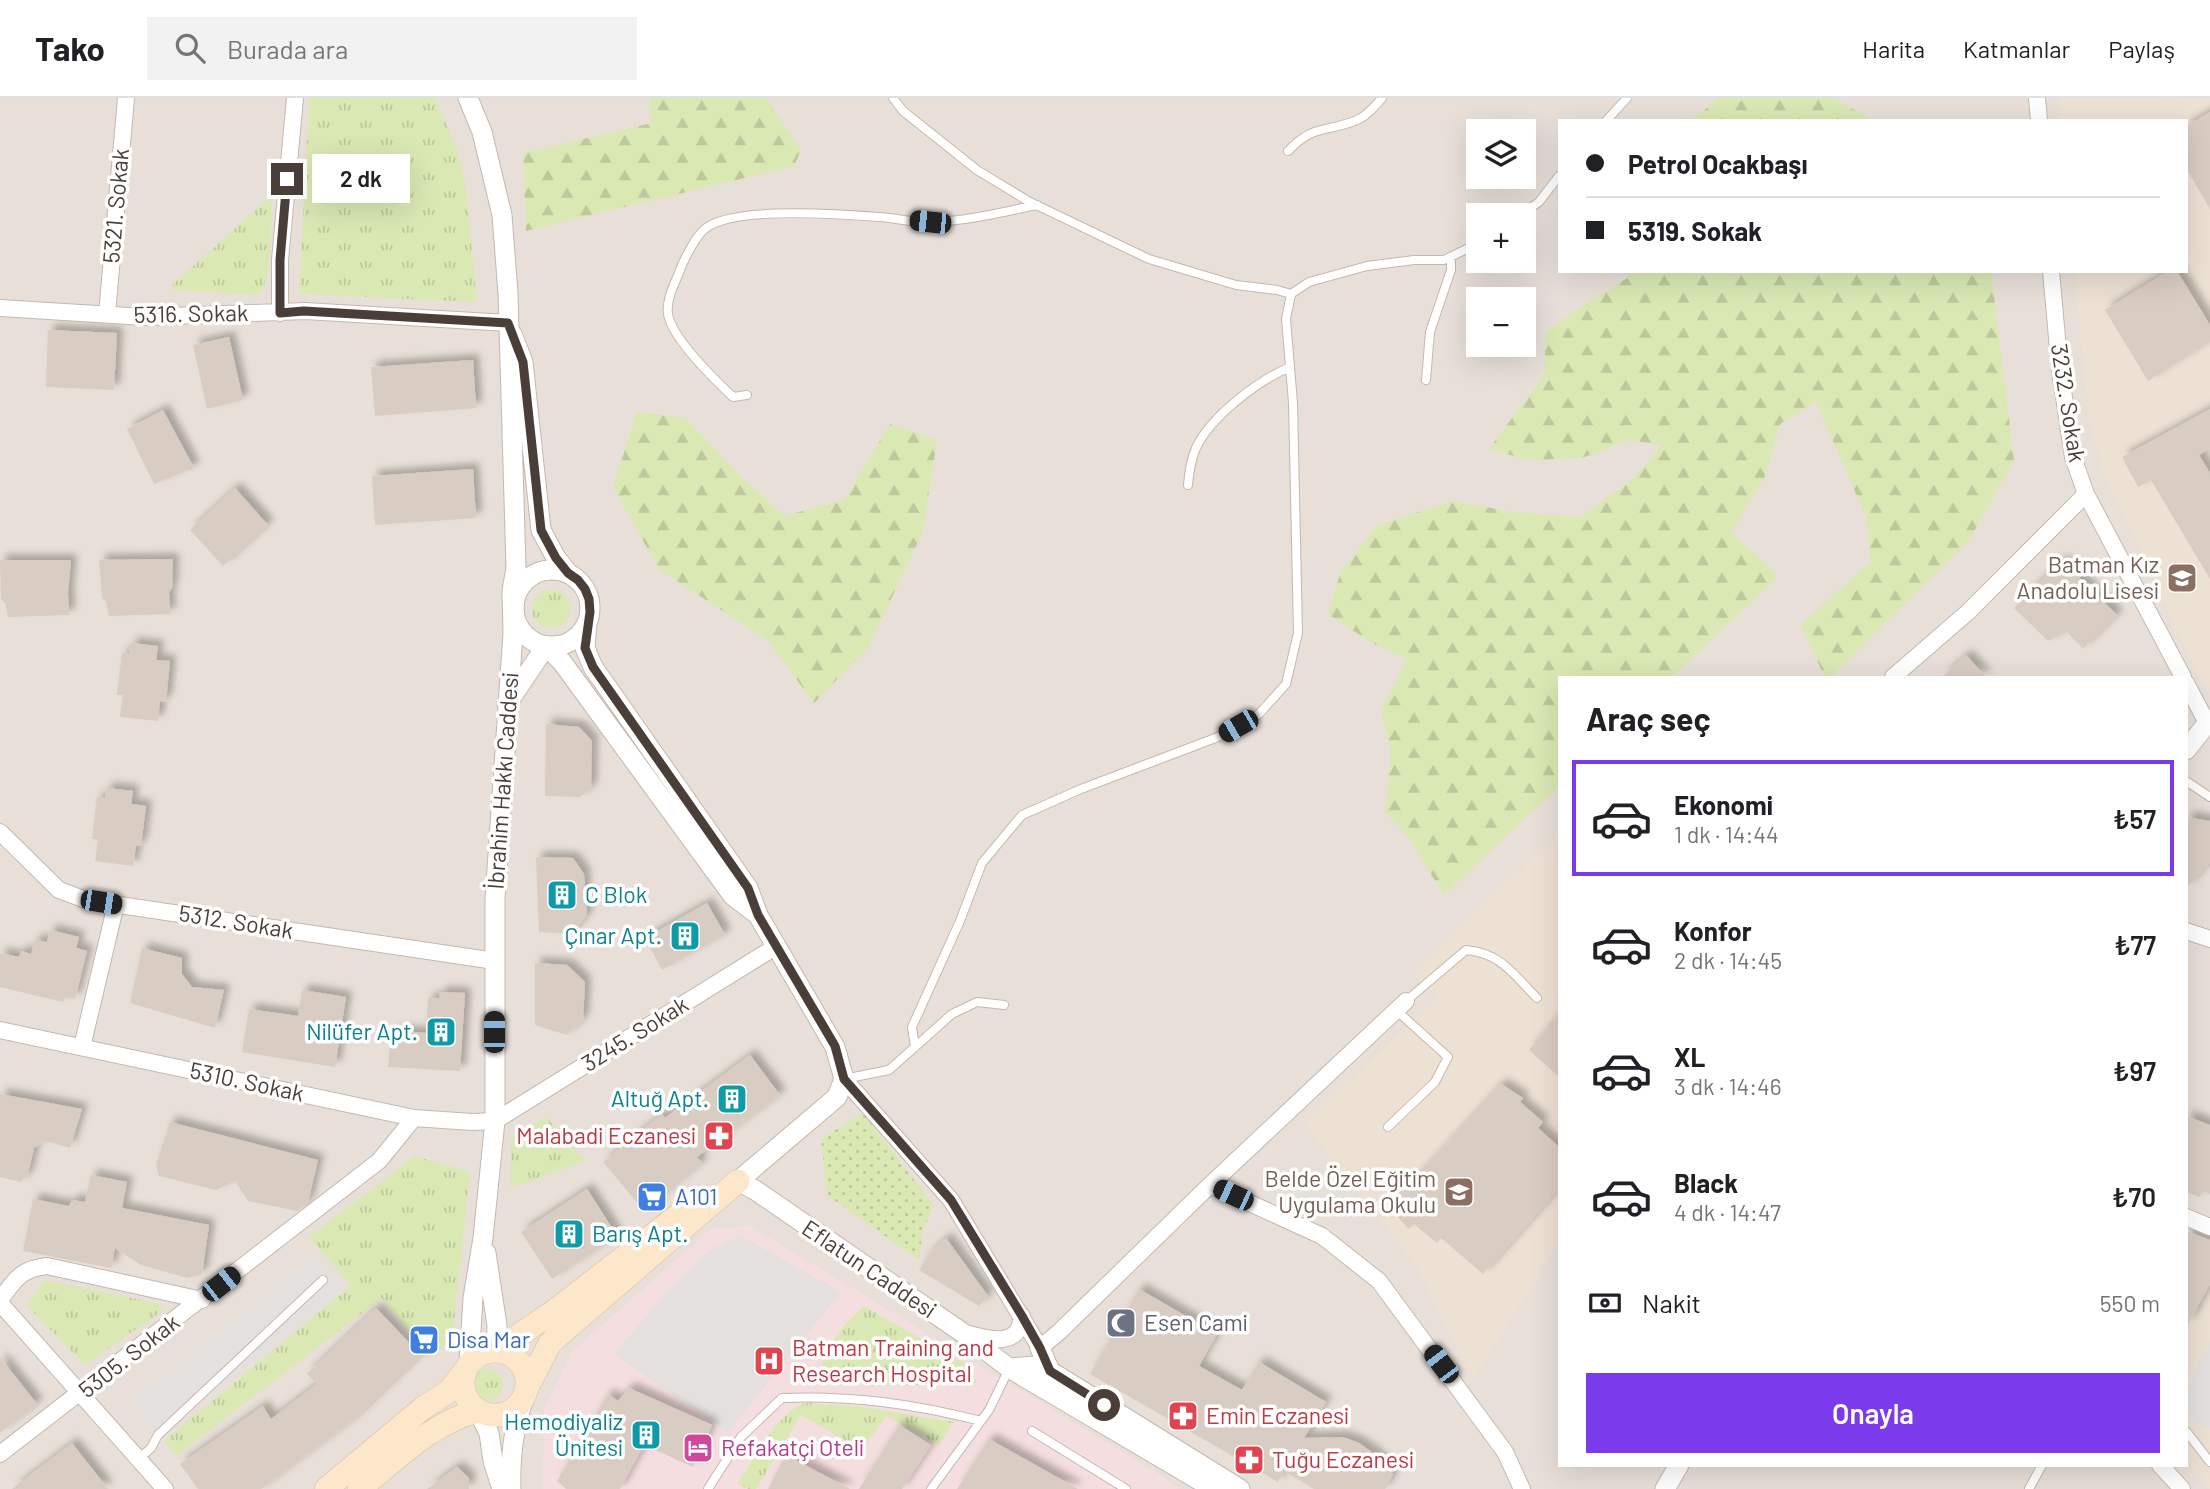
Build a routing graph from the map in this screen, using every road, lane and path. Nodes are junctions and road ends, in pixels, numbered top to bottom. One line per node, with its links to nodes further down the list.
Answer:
1 (126, 98): 20 (street, 5321. Sokak)
2 (295, 98): 19 (street)
3 (468, 98): 21 (street, İbrahim Hakkı Caddesi)
4 (893, 98): 13 (lane)
5 (1382, 98): 10 (lane)
6 (1627, 98): 8 (lane)
7 (2037, 98): 9 (street)
8 (1607, 119)
9 (2039, 119)
10 (1289, 151)
11 (1558, 177): 12 (lane)
12 (1536, 204)
13 (1037, 205): 17 (lane); 24 (lane)
14 (1466, 250): 15 (lane)
15 (1451, 257): 17 (lane); 23 (lane)
16 (2051, 273): 26 (street, 3232. Sokak)
17 (1290, 294): 22 (lane)
18 (0, 308): 20 (street, 5316. Sokak)
19 (280, 313): 20 (street, 5316. Sokak); 21 (street, 5316. Sokak)
20 (107, 314)
21 (508, 323): 27 (street, İbrahim Hakkı Caddesi); 28 (street, İbrahim Hakkı Caddesi)
22 (1290, 367): 25 (lane); 51 (lane)
23 (1426, 380)
24 (747, 395)
25 (1188, 485)
26 (2086, 494): 31 (street); 32 (street, 3232. Sokak)
27 (568, 573): 28 (street); 29 (street)
28 (514, 612): 30 (street); 34 (street, İbrahim Hakkı Caddesi)
29 (587, 624): 30 (street); 41 (street)
30 (546, 646): 34 (street); 41 (street)
31 (1894, 676)
32 (2182, 676)
33 (2188, 686): 35 (street)
34 (506, 705): 45 (street, İbrahim Hakkı Caddesi)
35 (2208, 721): 36 (street)
36 (2188, 747)
37 (2188, 782): 38 (lane)
38 (2210, 797)
39 (0, 832): 40 (street, 5312. Sokak)
40 (116, 904): 45 (street, 5312. Sokak); 50 (street)
41 (758, 915): 44 (street)
42 (2188, 932): 43 (street)
43 (2210, 939)
44 (775, 947): 52 (street); 54 (street, 3245. Sokak)
45 (495, 961): 54 (street, İbrahim Hakkı Caddesi)
46 (1537, 998): 48 (lane)
47 (1004, 1005): 51 (lane)
48 (1401, 1005): 55 (lane); 57 (street)
49 (0, 1030): 50 (street, 5310. Sokak)
50 (82, 1047): 53 (street, 5310. Sokak)
51 (915, 1047): 52 (lane)
52 (844, 1079): 56 (street); 64 (street)
53 (414, 1118): 54 (street, 5310. Sokak); 62 (street, 5305. Sokak)
54 (495, 1121): 60 (street, İbrahim Hakkı Caddesi)
55 (1388, 1127)
56 (738, 1181): 65 (street, Eflatun Caddesi); 67 (main road); 72 (main road)
57 (1210, 1185): 66 (street); 95 (street)
58 (2188, 1218): 59 (street)
59 (2210, 1227)
60 (483, 1238): 67 (street); 68 (street)
61 (323, 1280): 78 (lane)
62 (202, 1300): 63 (street); 71 (street, 5305. Sokak)
63 (0, 1302): 71 (street)
64 (1022, 1316): 65 (street); 66 (street)
65 (963, 1333): 69 (street, Eflatun Caddesi)
66 (1040, 1348): 70 (street)
67 (496, 1351): 68 (main road); 72 (main road)
68 (467, 1368): 73 (main road); 86 (main road)
69 (1009, 1368): 70 (street); 74 (lane); 83 (street, Eflatun Caddesi)
70 (1050, 1371): 94 (street)
71 (81, 1393): 77 (street, 5305. Sokak); 78 (street)
72 (525, 1393): 73 (main road); 89 (street)
73 (478, 1411): 87 (main road); 88 (street)
74 (981, 1421): 90 (lane); 91 (lane)
75 (1032, 1431): 92 (lane)
76 (2188, 1434): 79 (lane)
77 (0, 1454)
78 (139, 1459): 85 (street)
79 (2210, 1462)
80 (1678, 1467): 96 (street)
81 (2041, 1467): 84 (lane)
82 (2162, 1467): 97 (street)
83 (1192, 1483): 93 (street, Eflatun Caddesi)
84 (2031, 1488)
85 (165, 1489)
86 (326, 1489)
87 (359, 1489)
88 (502, 1489)
89 (511, 1489)
90 (708, 1489)
91 (931, 1489)
92 (1126, 1489)
93 (1214, 1489)
94 (1240, 1489)
95 (1522, 1489)
96 (1665, 1489)
97 (2182, 1489)

